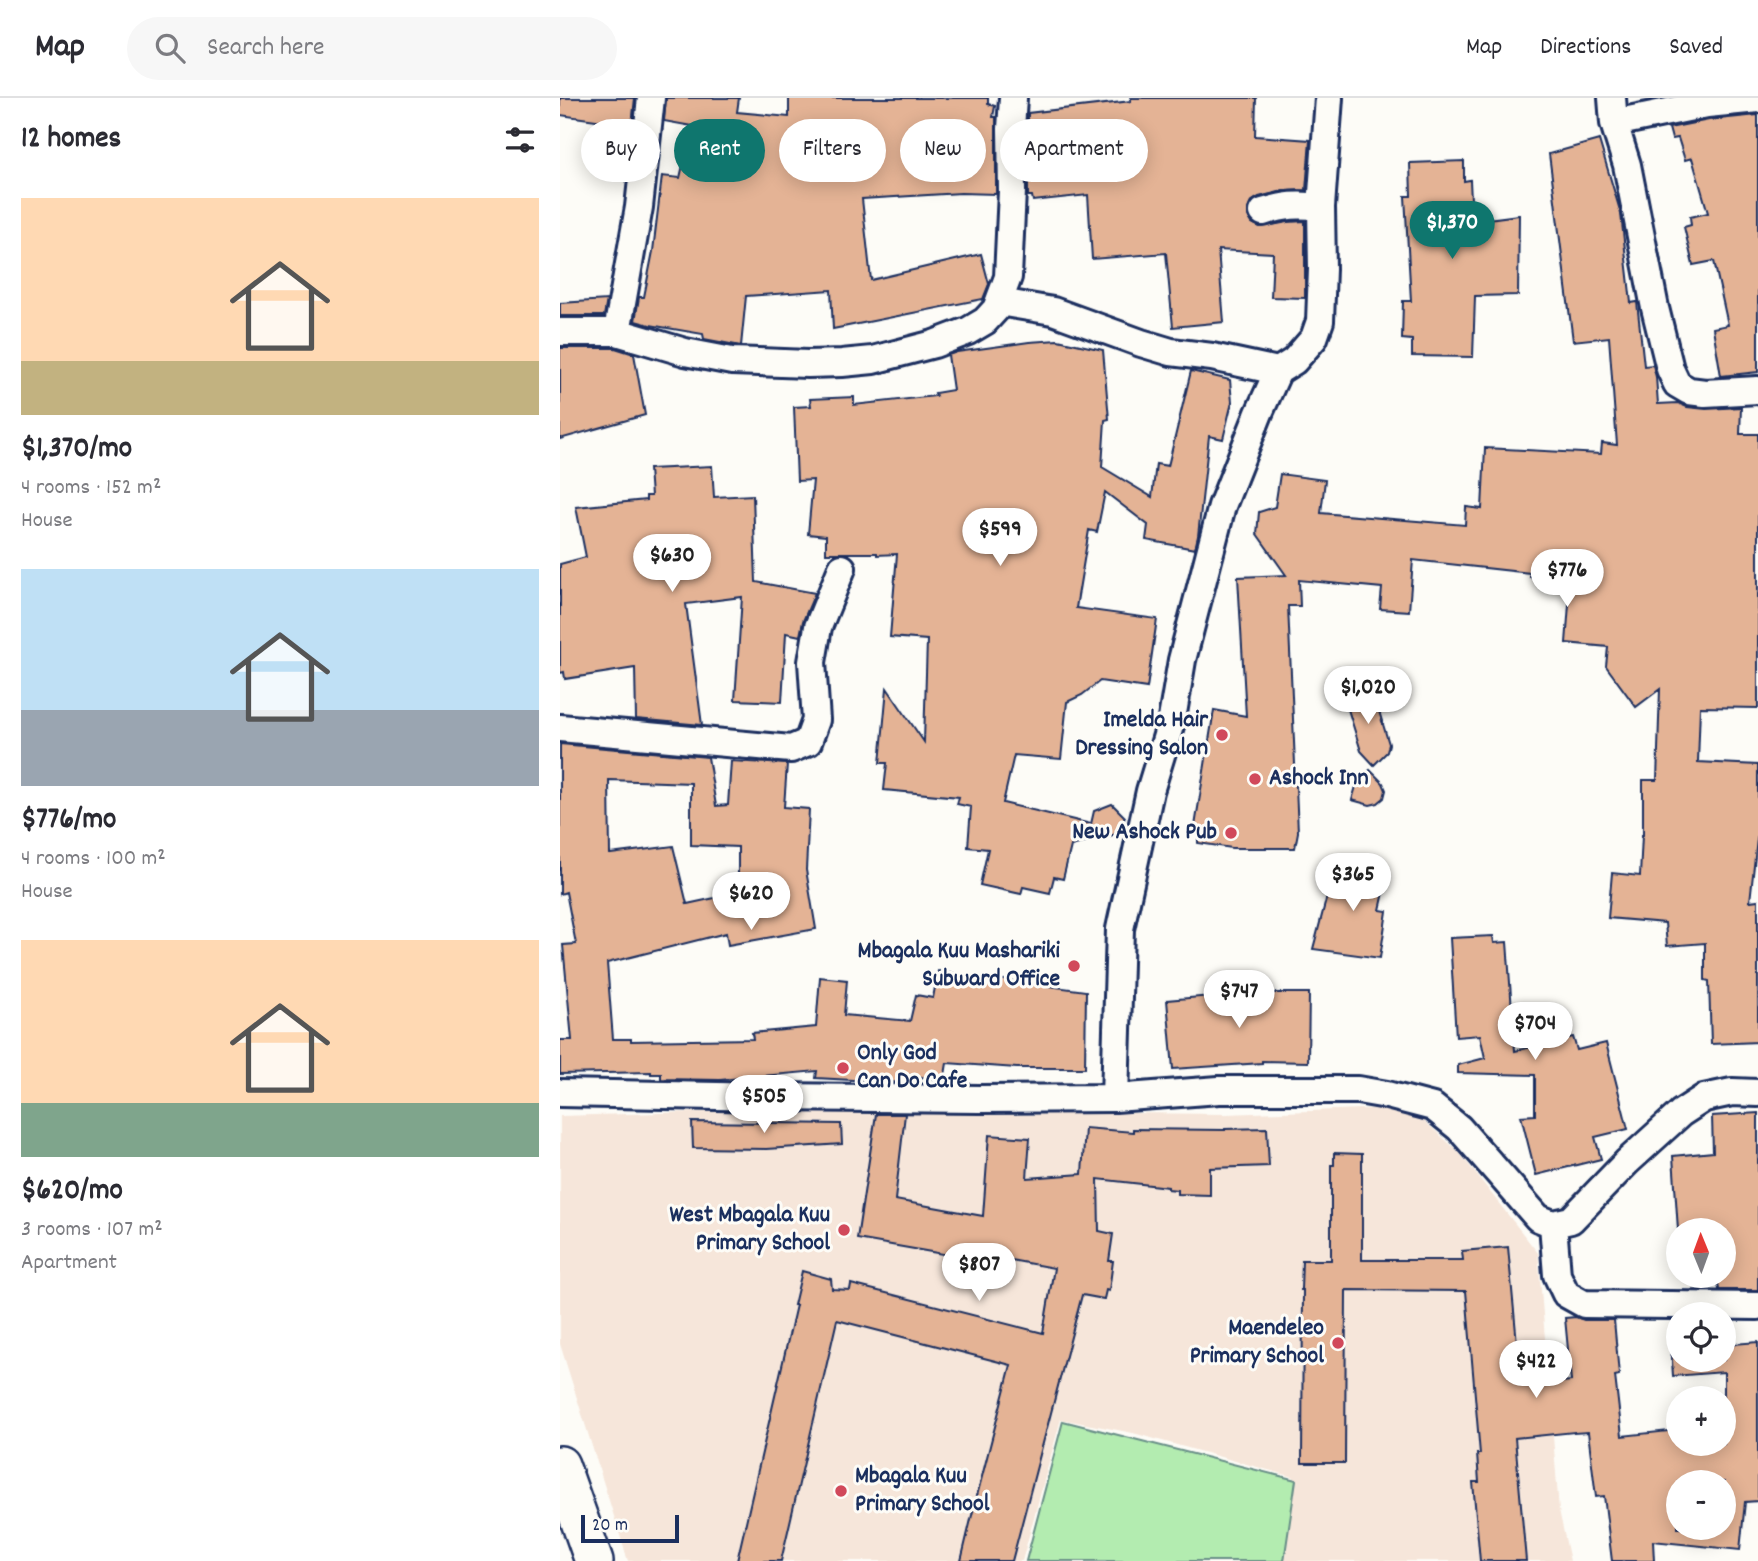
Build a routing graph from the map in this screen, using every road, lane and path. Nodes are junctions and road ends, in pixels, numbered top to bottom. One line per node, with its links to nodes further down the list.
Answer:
1 (651, 98): 10 (street)
2 (1013, 98): 8 (street)
3 (1329, 98): 6 (street)
4 (1758, 99): 5 (street)
5 (1613, 111): 12 (street)
6 (1321, 207): 7 (street); 11 (street)
7 (1263, 212)
8 (999, 302): 10 (street); 11 (street)
9 (560, 332): 10 (street)
10 (617, 332)
11 (1278, 371): 17 (street)
12 (1758, 390)
13 (842, 568): 14 (street)
14 (560, 728)
15 (560, 1093): 17 (street)
16 (1758, 1093): 18 (street)
17 (1115, 1098): 18 (street)
18 (1553, 1224): 19 (street)
19 (1758, 1306)
20 (560, 1465): 21 (street)
21 (580, 1547)

